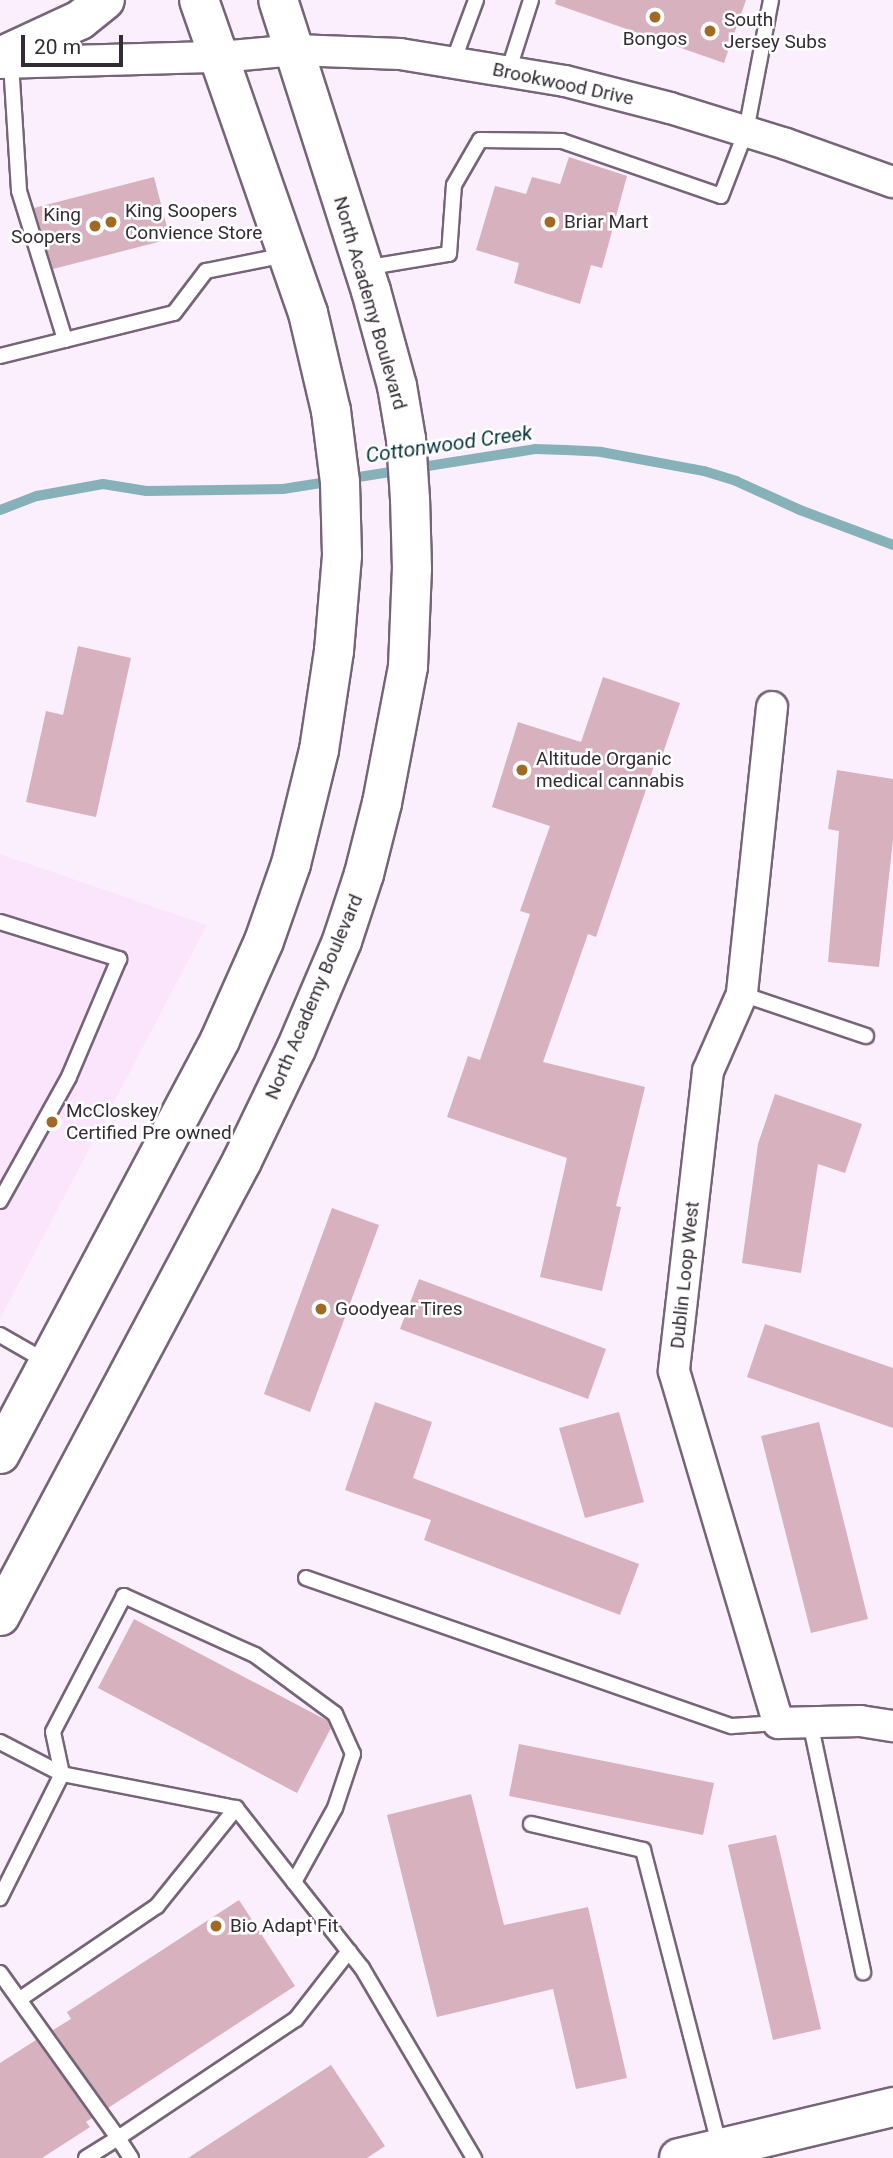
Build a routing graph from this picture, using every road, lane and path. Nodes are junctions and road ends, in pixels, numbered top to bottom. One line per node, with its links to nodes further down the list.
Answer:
1 (105, 0): 9 (main road)
2 (199, 0): 8 (main road)
3 (278, 0): 7 (main road, North Academy Boulevard)
4 (476, 0): 10 (lane)
5 (531, 0): 11 (lane)
6 (771, 0): 12 (lane)
7 (295, 50): 8 (street, Brookwood Drive); 10 (street, Brookwood Drive); 15 (main road, North Academy Boulevard)
8 (220, 57): 9 (street, Brookwood Drive); 14 (main road)
9 (4, 61): 16 (lane)
10 (453, 62): 11 (street, Brookwood Drive)
11 (508, 72): 12 (street, Brookwood Drive)
12 (746, 131): 13 (street, Brookwood Drive); 15 (lane)
13 (893, 182)
14 (288, 254): 16 (lane); 24 (main road)
15 (367, 280): 27 (main road, North Academy Boulevard)
16 (65, 340): 17 (lane)
17 (0, 356)
18 (772, 707): 20 (street, Dublin Loop West)
19 (0, 922): 22 (lane)
20 (742, 994): 21 (lane); 29 (street, Dublin Loop West)
21 (866, 1036)
22 (0, 1200)
23 (0, 1335): 24 (lane)
24 (48, 1363): 25 (main road)
25 (0, 1454)
26 (306, 1578): 29 (lane)
27 (0, 1616)
28 (810, 1722): 29 (street); 30 (street); 38 (lane)
29 (778, 1723)
30 (893, 1727)
31 (0, 1742): 32 (lane)
32 (62, 1774): 33 (lane); 35 (lane); 36 (lane)
33 (236, 1808): 35 (lane); 40 (lane)
34 (531, 1824): 43 (lane)
35 (294, 1882): 37 (lane)
36 (0, 1898)
37 (349, 1951): 42 (lane); 46 (lane)
38 (863, 1972)
39 (0, 1973): 40 (lane)
40 (20, 2000): 42 (lane)
41 (893, 2107): 43 (main road)
42 (118, 2138): 44 (lane); 45 (lane)
43 (720, 2148): 47 (main road)
44 (86, 2158)
45 (131, 2158)
46 (474, 2158)
47 (679, 2158)

